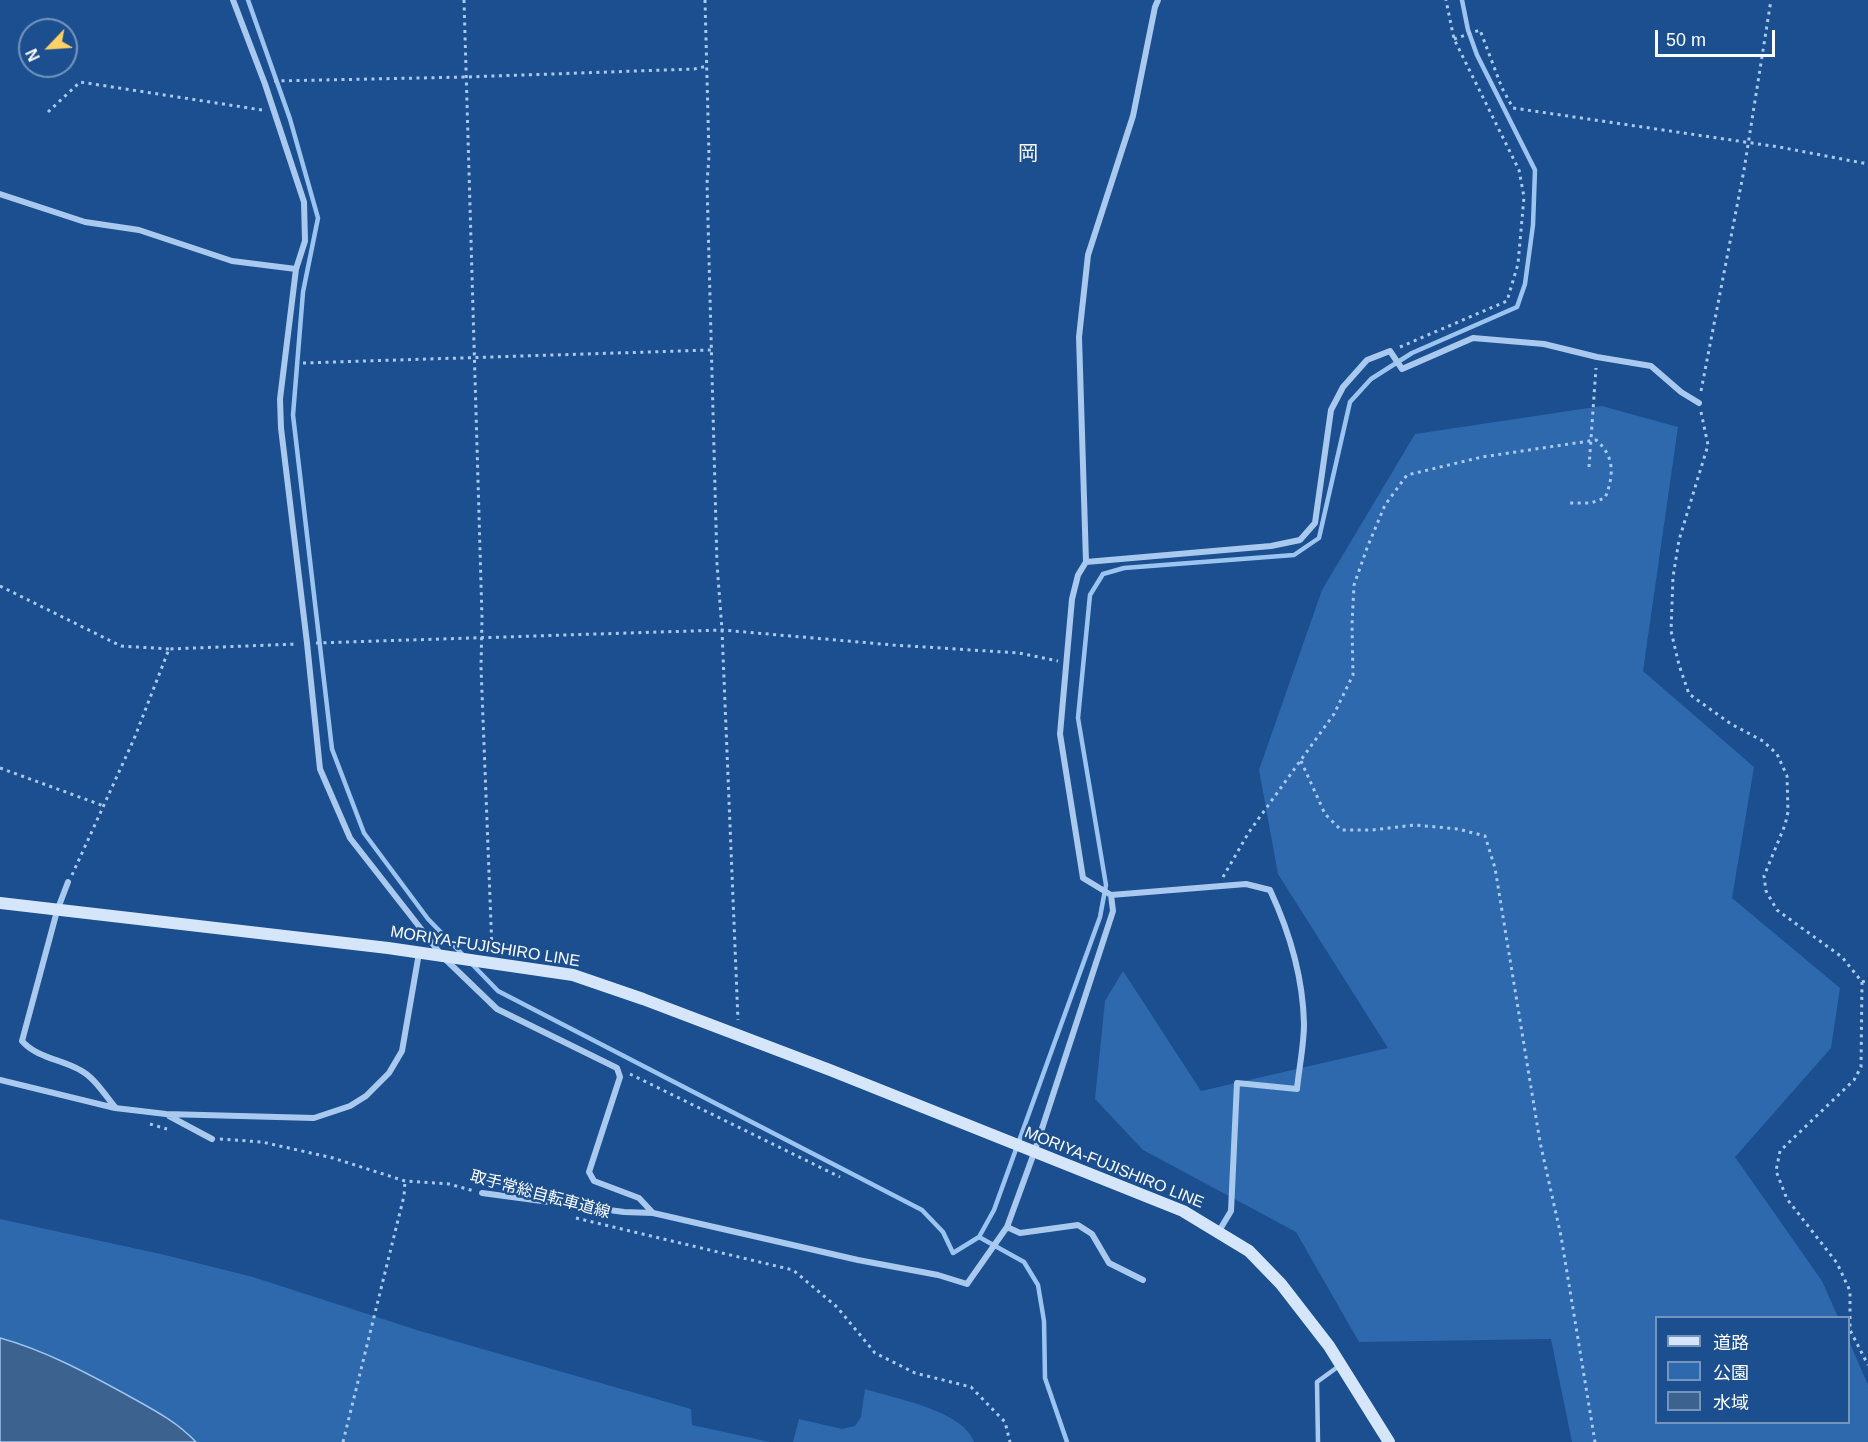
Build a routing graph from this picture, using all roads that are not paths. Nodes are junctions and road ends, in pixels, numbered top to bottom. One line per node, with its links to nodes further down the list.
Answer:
1 (233, 0): 4 (street)
2 (1158, 0): 6 (street)
3 (0, 194): 4 (street)
4 (296, 269): 12 (street)
5 (1699, 403): 6 (street)
6 (1086, 562): 8 (street)
7 (68, 882): 10 (street)
8 (1111, 895): 17 (street); 21 (street)
9 (0, 903): 10 (main road, MORIYA-FUJISHIRO LINE)
10 (57, 911): 11 (main road, MORIYA-FUJISHIRO LINE); 14 (street)
11 (419, 953): 12 (main road, MORIYA-FUJISHIRO LINE); 15 (street)
12 (446, 957): 17 (main road, MORIYA-FUJISHIRO LINE); 19 (street)
13 (0, 1080): 14 (street)
14 (116, 1108): 15 (street)
15 (166, 1114): 16 (street)
16 (212, 1139)
17 (1029, 1151): 20 (street); 21 (main road, MORIYA-FUJISHIRO LINE)
18 (482, 1193): 19 (street)
19 (652, 1213): 20 (street)
20 (1007, 1227): 22 (street)
21 (1219, 1231): 23 (main road, MORIYA-FUJISHIRO LINE)
22 (1143, 1280)
23 (1341, 1365): 24 (lane); 25 (main road, MORIYA-FUJISHIRO LINE)
24 (1318, 1442)
25 (1389, 1442)

